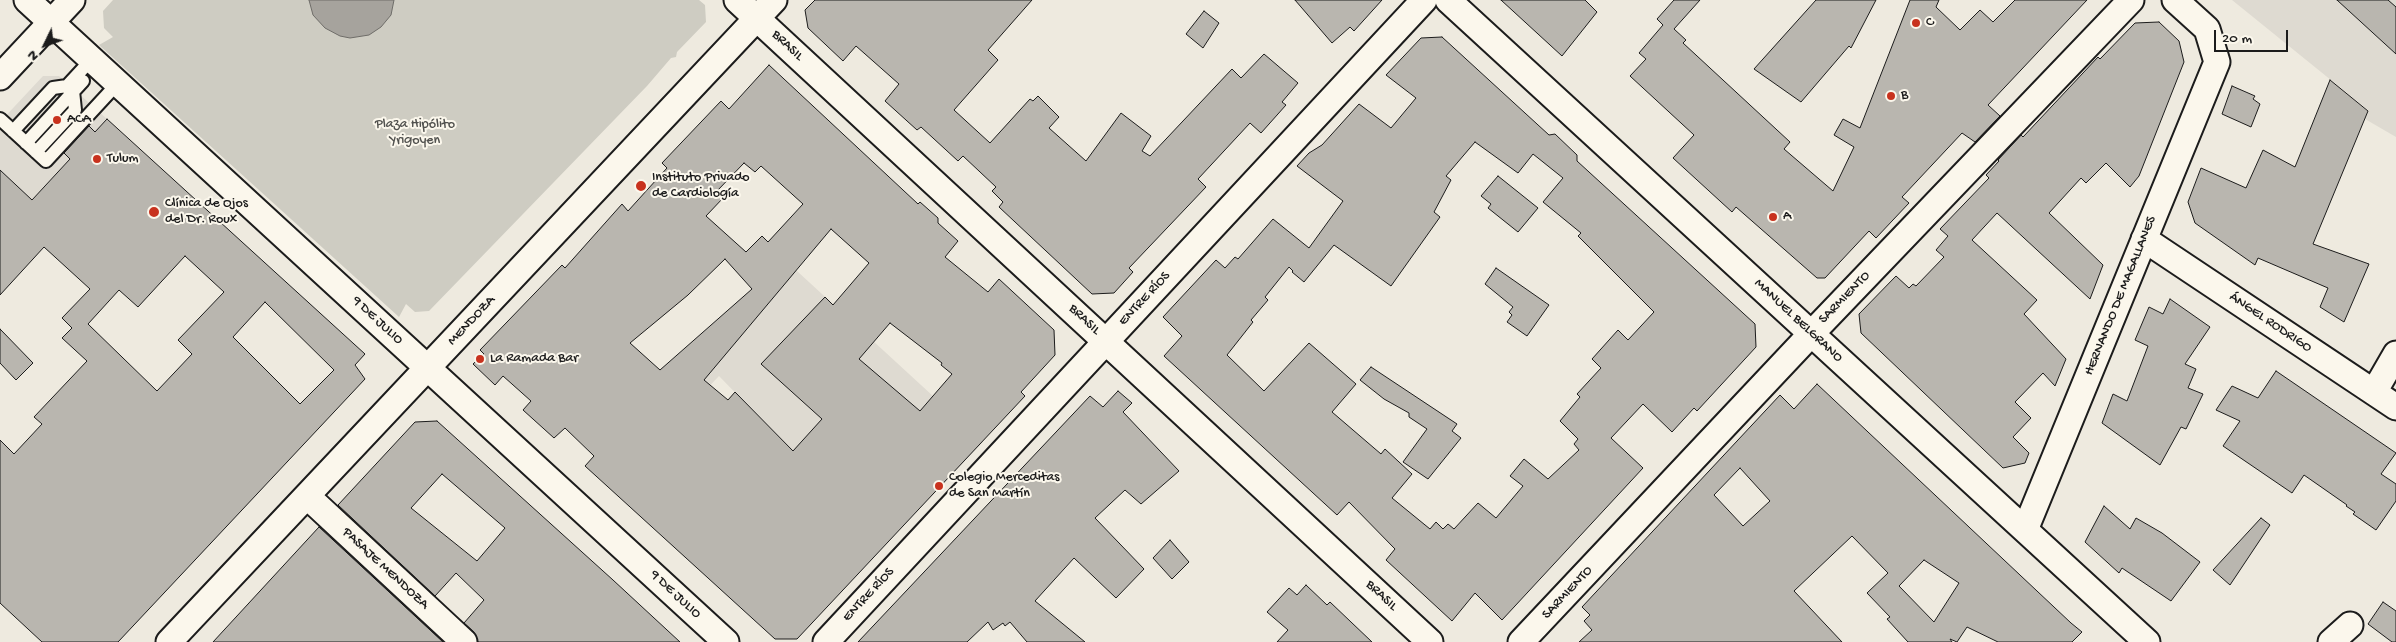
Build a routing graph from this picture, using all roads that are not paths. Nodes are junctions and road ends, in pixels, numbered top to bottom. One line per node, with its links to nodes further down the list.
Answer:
1 (28, 0): 10 (street, 9 DE JULIO)
2 (72, 0): 10 (street)
3 (737, 0): 9 (street, BRASIL)
4 (774, 0): 9 (street, MENDOZA)
5 (1424, 0): 21 (street, ENTRE RÍOS)
6 (1448, 0): 20 (street, MANUEL BELGRANO)
7 (2131, 0): 20 (street, SARMIENTO)
8 (2175, 0): 19 (street, HERNANDO DE MAGALLANES)
9 (757, 18): 21 (street, BRASIL); 23 (street, MENDOZA)
10 (51, 22): 11 (street, 9 DE JULIO); 12 (street)
11 (95, 62): 13 (street, 9 DE JULIO); 14 (lane); 16 (lane)
12 (0, 77)
13 (118, 83): 18 (lane); 23 (street, 9 DE JULIO)
14 (73, 91): 17 (lane); 18 (lane)
15 (0, 119): 16 (lane)
16 (14, 131): 17 (lane)
17 (26, 142): 18 (lane)
18 (36, 152)
19 (2144, 239): 24 (street, ÁNGEL RODRIGO); 27 (street, HERNANDO DE MAGALLANES)
20 (1811, 334): 27 (street, MANUEL BELGRANO); 34 (street, SARMIENTO)
21 (1106, 340): 32 (street, ENTRE RÍOS); 33 (street, BRASIL)
22 (2396, 354): 24 (street)
23 (428, 368): 26 (street, MENDOZA); 31 (street, 9 DE JULIO)
24 (2374, 392): 25 (street, ÁNGEL RODRIGO)
25 (2396, 407)
26 (307, 496): 29 (street, MENDOZA); 30 (street, PASAJE MENDOZA)
27 (2025, 530): 35 (street, MANUEL BELGRANO)
28 (2350, 625): 36 (street)
29 (169, 642)
30 (464, 642)
31 (726, 642)
32 (826, 642)
33 (1430, 642)
34 (1522, 642)
35 (2147, 642)
36 (2331, 642)

